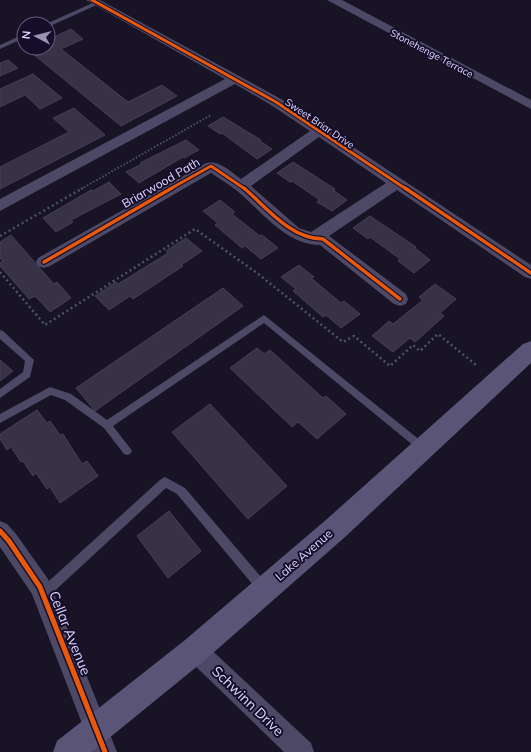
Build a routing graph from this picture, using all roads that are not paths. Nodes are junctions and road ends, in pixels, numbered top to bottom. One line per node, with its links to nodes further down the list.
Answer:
1 (333, 0): 7 (street, Stonehenge Terrace)
2 (94, 2): 3 (lane); 6 (street, Sweet Briar Drive)
3 (56, 21)
4 (16, 40): 5 (lane)
5 (0, 47)
6 (235, 79): 8 (street, Sweet Briar Drive); 11 (street)
7 (531, 105)
8 (319, 131): 9 (street, Sweet Briar Drive); 10 (street)
9 (397, 183): 12 (street); 14 (street, Sweet Briar Drive)
10 (240, 186): 12 (street, Briarwood Path); 13 (street, Briarwood Path)
11 (0, 206)
12 (313, 239): 15 (street, Briarwood Path)
13 (44, 262)
14 (531, 273)
15 (400, 299)
16 (0, 334): 18 (lane)
17 (531, 350): 21 (main road, Lake Avenue)
18 (0, 394)
19 (0, 419): 20 (lane)
20 (107, 425): 21 (lane); 22 (lane)
21 (423, 448): 24 (main road, Lake Avenue)
22 (127, 451)
23 (3, 540): 25 (street, Cellar Avenue)
24 (264, 589): 25 (lane); 26 (main road, Lake Avenue)
25 (43, 594): 27 (street, Cellar Avenue)
26 (195, 650): 27 (main road, Lake Avenue); 30 (street, Schwinn Drive)
27 (96, 729): 28 (main road, Lake Avenue); 29 (street, Cellar Avenue)
28 (68, 752)
29 (106, 752)
30 (302, 752)

